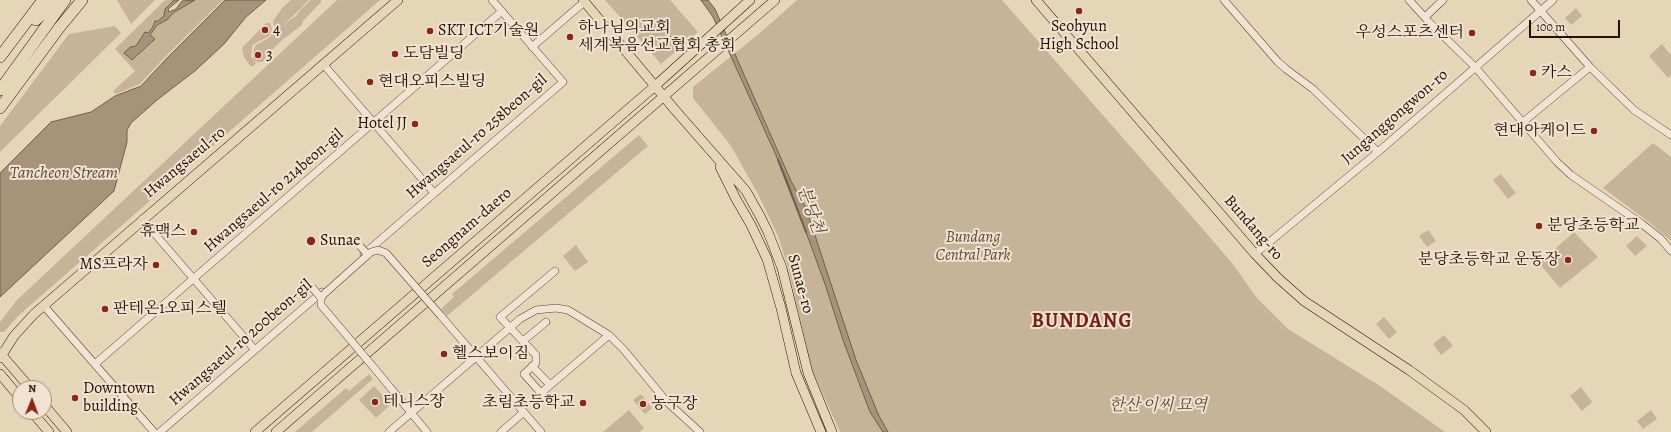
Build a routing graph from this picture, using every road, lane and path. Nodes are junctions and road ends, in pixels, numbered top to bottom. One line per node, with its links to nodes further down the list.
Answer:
1 (43, 0): 21 (highway)
2 (56, 0): 21 (highway); 27 (highway)
3 (65, 0): 29 (highway)
4 (75, 0): 20 (highway)
5 (82, 0): 20 (highway)
6 (398, 0): 24 (main road, Hwangsaeul-ro)
7 (492, 0): 18 (street, Hwangsaeul-ro 258beon-gil)
8 (750, 0): 28 (main road, Seongnam-daero)
9 (775, 0): 30 (main road, Seongnam-daero)
10 (1036, 0): 41 (main road, Bundang-ro)
11 (1224, 0): 35 (street)
12 (1409, 0): 19 (street)
13 (1443, 0): 19 (street)
14 (1531, 0): 17 (street)
15 (1553, 0): 17 (street, Junganggongwon-ro)
16 (584, 1): 22 (street); 28 (main road, Sunae-ro)
17 (1540, 11): 25 (street, Junganggongwon-ro); 26 (street)
18 (502, 12): 22 (street, Hwangsaeul-ro 258beon-gil); 33 (street)
19 (1425, 17): 25 (street)
20 (59, 28): 31 (highway)
21 (9, 45): 23 (highway)
22 (532, 47): 37 (street, Hwangsaeul-ro 258beon-gil)
23 (0, 57)
24 (324, 65): 33 (street); 38 (main road, Hwangsaeul-ro)
25 (1475, 67): 32 (street); 35 (street, Junganggongwon-ro)
26 (1590, 67): 32 (street); 34 (street)
27 (0, 77)
28 (655, 86): 30 (main road, Sunae-ro); 70 (main road, Seongnam-daero)
29 (0, 90)
30 (665, 97): 36 (main road, Sunae-ro); 71 (main road, Seongnam-daero)
31 (0, 108)
32 (1523, 122): 40 (street)
33 (374, 123): 37 (street); 45 (street, Hwangsaeul-ro 214beon-gil)
34 (1671, 135)
35 (1378, 152): 41 (street, Junganggongwon-ro)
36 (714, 155): 77 (main road, Sunae-ro); 78 (main road, Sunae-ro)
37 (434, 193): 44 (street, Hwangsaeul-ro 258beon-gil)
38 (142, 219): 45 (street); 48 (main road, Hwangsaeul-ro)
39 (360, 246): 42 (street, bridge)
40 (1671, 251)
41 (1255, 254): 79 (main road, Bundang-ro)
42 (368, 255): 47 (street, bridge); 55 (street, bridge)
43 (555, 271): 50 (street)
44 (341, 275): 53 (street, Hwangsaeul-ro 200beon-gil)
45 (193, 280): 53 (street); 56 (street)
46 (312, 287): 47 (street, bridge)
47 (321, 298): 62 (street, bridge)
48 (44, 306): 54 (main road, Hwangsaeul-ro); 56 (street)
49 (546, 322): 52 (street)
50 (510, 327): 51 (street); 52 (street); 55 (street)
51 (609, 335): 60 (street); 76 (street)
52 (523, 341): 57 (street)
53 (255, 350): 69 (street, Hwangsaeul-ro 200beon-gil)
54 (1, 355): 59 (main road)
55 (476, 356): 62 (street); 63 (street)
56 (95, 364): 68 (street)
57 (532, 366): 60 (street); 60 (street)
58 (0, 374): 61 (main road)
59 (23, 380)
60 (550, 384)
61 (12, 388)
62 (410, 412): 72 (street); 73 (street)
63 (524, 412): 74 (street); 75 (street)
64 (52, 414): 67 (main road)
65 (39, 420): 66 (main road)
66 (49, 432)
67 (67, 432)
68 (154, 432)
69 (160, 432)
70 (255, 432)
71 (276, 432)
72 (389, 432)
73 (427, 432)
74 (501, 432)
75 (541, 432)
76 (700, 432)
77 (821, 432)
78 (832, 432)
79 (1486, 432)

